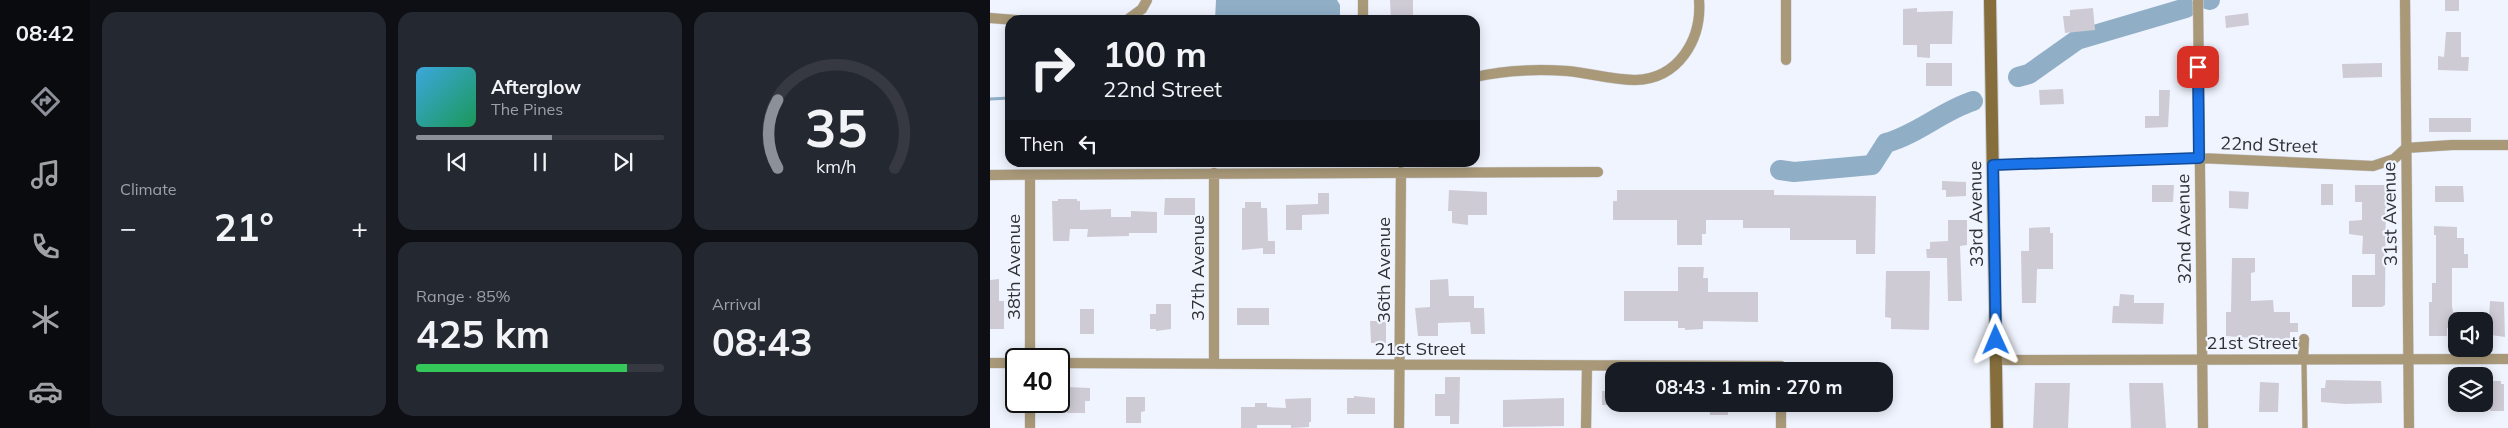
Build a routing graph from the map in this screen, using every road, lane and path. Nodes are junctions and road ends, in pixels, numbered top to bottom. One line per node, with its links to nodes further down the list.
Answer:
1 (1147, 0): 8 (street)
2 (1363, 0): 9 (street)
3 (1699, 0): 13 (street)
4 (1786, 0): 12 (street)
5 (1990, 0): 17 (street, 33rd Avenue)
6 (2198, 0): 16 (street, 32nd Avenue)
7 (2405, 0): 15 (street, 31st Avenue)
8 (1134, 15)
9 (1363, 15)
10 (990, 18): 11 (street)
11 (1005, 19)
12 (1786, 60)
13 (1480, 76)
14 (2508, 145): 15 (street, 22nd Street)
15 (2406, 148): 16 (street, 22nd Street); 26 (street, 31st Avenue)
16 (2199, 158): 17 (street, 22nd Street); 29 (street, 32nd Avenue)
17 (1993, 165): 28 (street, 33rd Avenue)
18 (1401, 172): 19 (street); 20 (street); 34 (street, 36th Avenue)
19 (1598, 172)
20 (1214, 173): 22 (street); 33 (street, 37th Avenue)
21 (990, 175): 22 (street)
22 (1030, 175): 24 (street, 38th Avenue)
23 (2304, 339): 25 (street)
24 (1030, 348)
25 (2304, 359): 26 (street, 21st Street); 29 (street, 21st Street); 45 (lane)
26 (2408, 359): 27 (street, 21st Street); 46 (street, 31st Avenue)
27 (2508, 359)
28 (1997, 360): 29 (street, 21st Street); 43 (street, 33rd Avenue)
29 (2202, 360): 44 (street, 32nd Avenue)
30 (990, 363): 31 (street)
31 (1005, 363)
32 (1070, 363): 33 (street, 21st Street)
33 (1214, 363): 34 (street, 21st Street)
34 (1400, 365): 35 (street, 21st Street); 40 (street, 36th Avenue)
35 (1587, 366): 36 (street, 21st Street); 41 (street)
36 (1605, 366)
37 (1781, 412): 42 (street)
38 (1030, 413): 39 (street)
39 (1030, 428)
40 (1399, 428)
41 (1586, 428)
42 (1781, 428)
43 (1997, 428)
44 (2203, 428)
45 (2305, 428)
46 (2409, 428)

